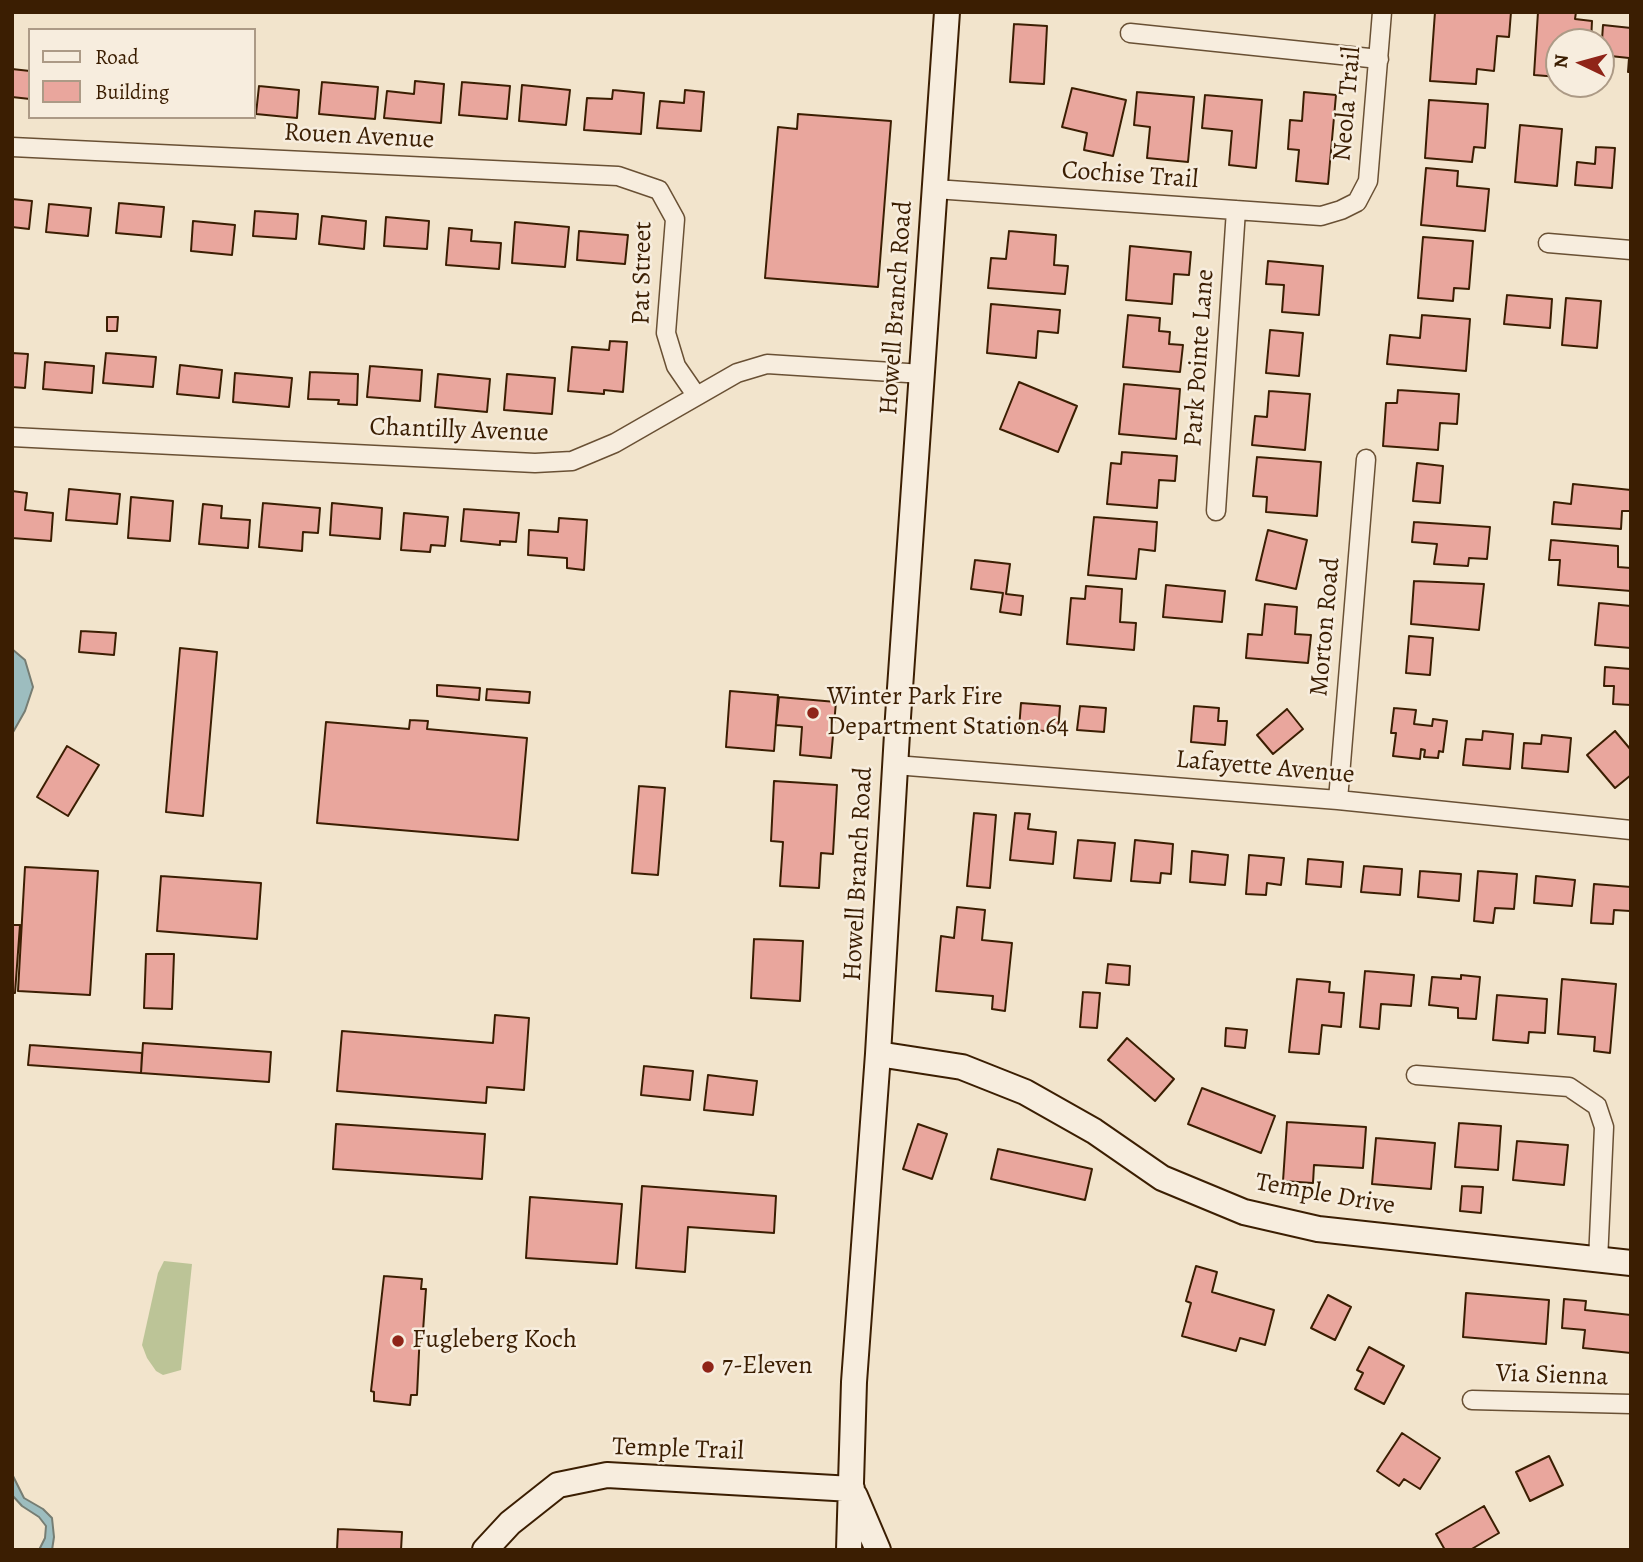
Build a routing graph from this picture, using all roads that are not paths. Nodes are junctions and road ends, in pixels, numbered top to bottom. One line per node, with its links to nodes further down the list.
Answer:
1 (947, 12): 6 (main road, Howell Branch Road)
2 (1382, 12): 4 (street, Neola Trail)
3 (1130, 33): 4 (street)
4 (1379, 59): 9 (street, Neola Trail)
5 (12, 147): 7 (street, Rouen Avenue)
6 (935, 189): 8 (street, Cochise Trail); 12 (main road, Howell Branch Road)
7 (659, 190): 13 (street, Pat Street)
8 (1236, 210): 9 (street, Cochise Trail); 16 (street, Park Pointe Lane)
9 (1321, 216)
10 (1548, 243): 11 (street)
11 (1631, 250)
12 (923, 374): 13 (street, Chantilly Avenue); 17 (main road, Howell Branch Road)
13 (696, 395): 14 (street, Chantilly Avenue)
14 (12, 437)
15 (1366, 459): 18 (street, Morton Road)
16 (1216, 511)
17 (895, 765): 18 (street, Lafayette Avenue); 20 (main road, Howell Branch Road)
18 (1338, 800): 19 (street, Lafayette Avenue)
19 (1631, 830)
20 (878, 1054): 22 (main road, Temple Drive); 26 (main road, Howell Branch Road)
21 (1416, 1075): 22 (street)
22 (1598, 1261): 23 (main road, Temple Drive)
23 (1631, 1263)
24 (1472, 1400): 25 (street, Via Sienna)
25 (1631, 1404)
26 (852, 1489): 27 (main road, Temple Trail); 28 (main road, Howell Branch Road); 29 (main road, Howell Branch Road)
27 (485, 1550)
28 (849, 1550)
29 (878, 1550)

